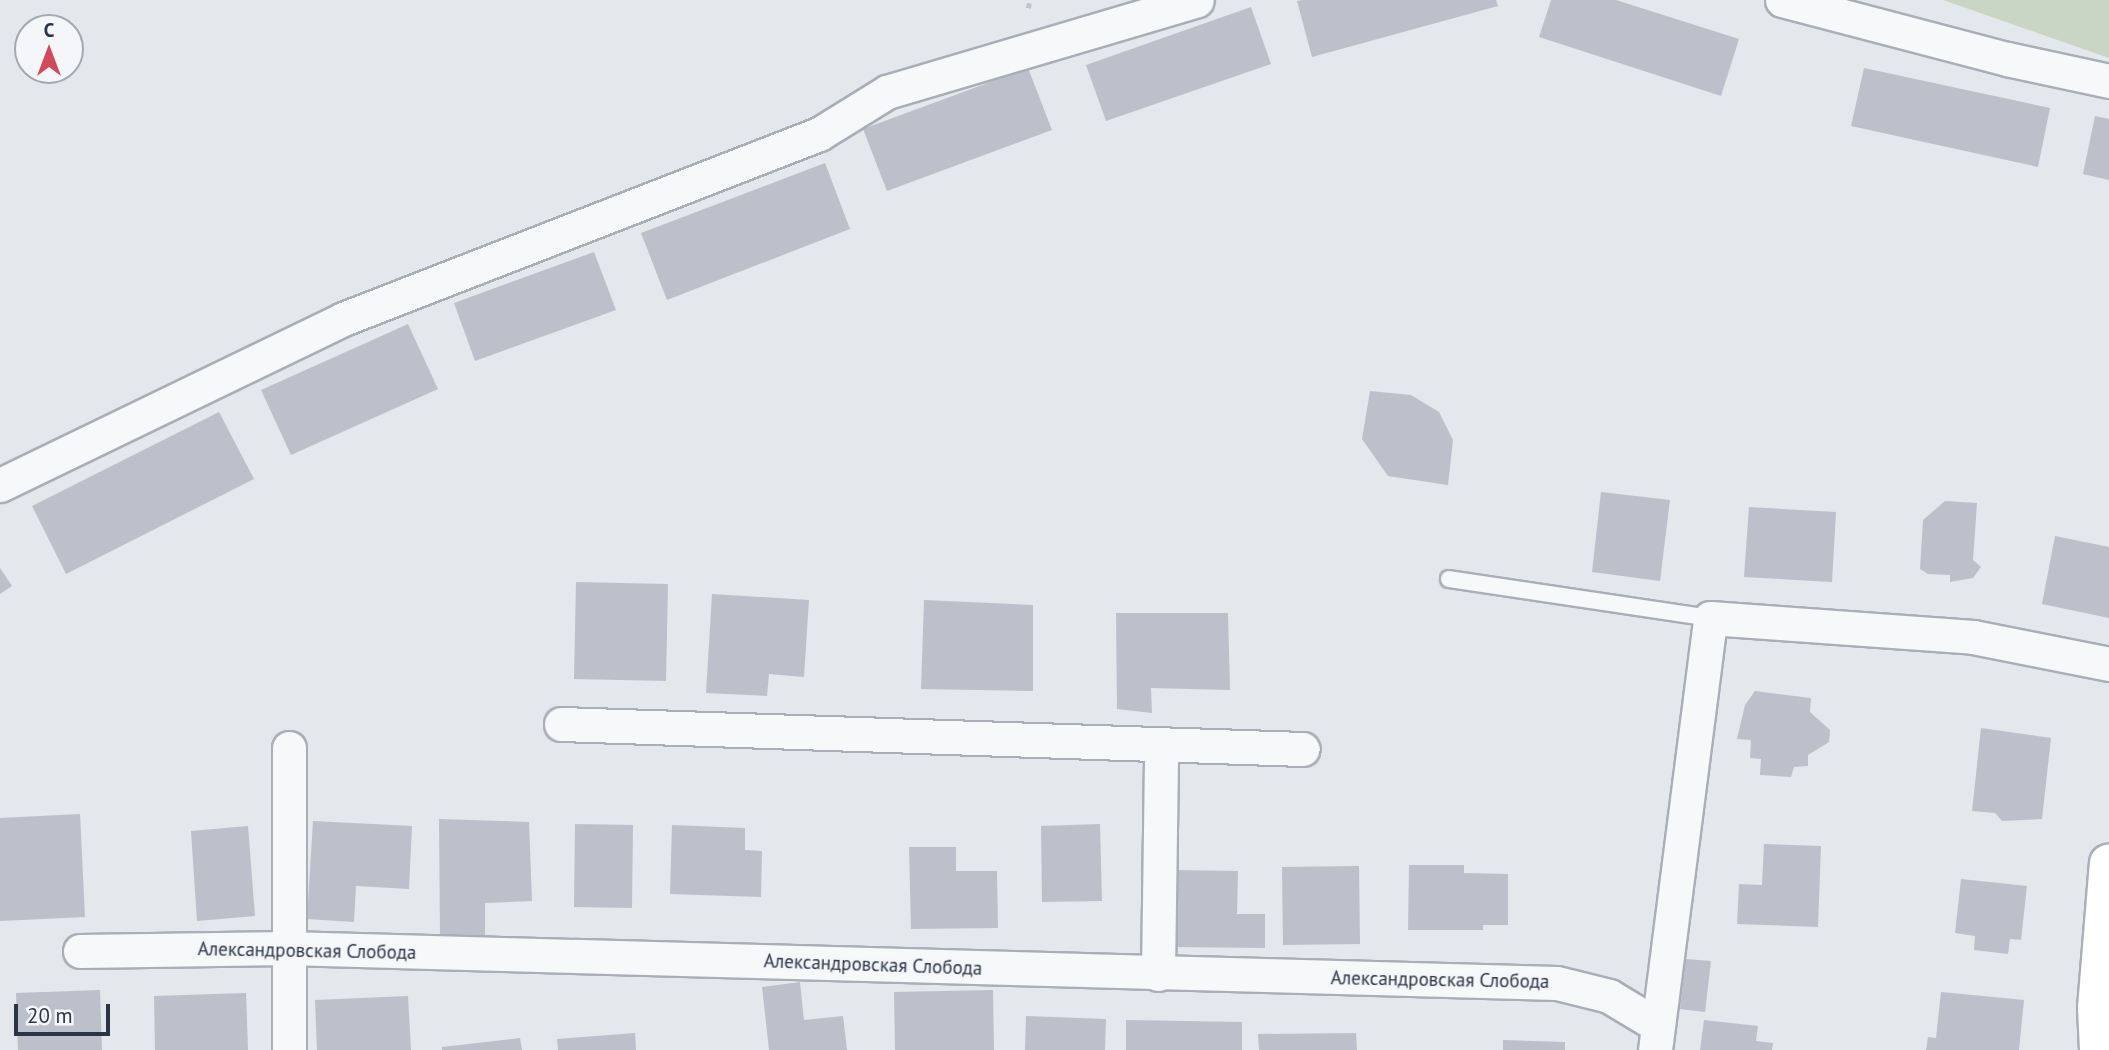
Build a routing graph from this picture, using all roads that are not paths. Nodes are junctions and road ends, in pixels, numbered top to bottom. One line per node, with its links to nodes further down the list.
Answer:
1 (1197, 0): 4 (street)
2 (1782, 0): 3 (street)
3 (2109, 81)
4 (0, 485)
5 (1449, 579): 6 (lane)
6 (1710, 618): 7 (street); 16 (street)
7 (2109, 664)
8 (561, 724): 9 (street)
9 (1161, 746): 11 (street); 15 (street)
10 (289, 748): 13 (street)
11 (1303, 749)
12 (2109, 863): 18 (street)
13 (287, 948): 14 (street, Александровская Слобода); 15 (street, Александровская Слобода); 17 (street)
14 (80, 951)
15 (1157, 974): 16 (street, Александровская Слобода)
16 (1656, 1037)
17 (289, 1050)
18 (2099, 1050)

